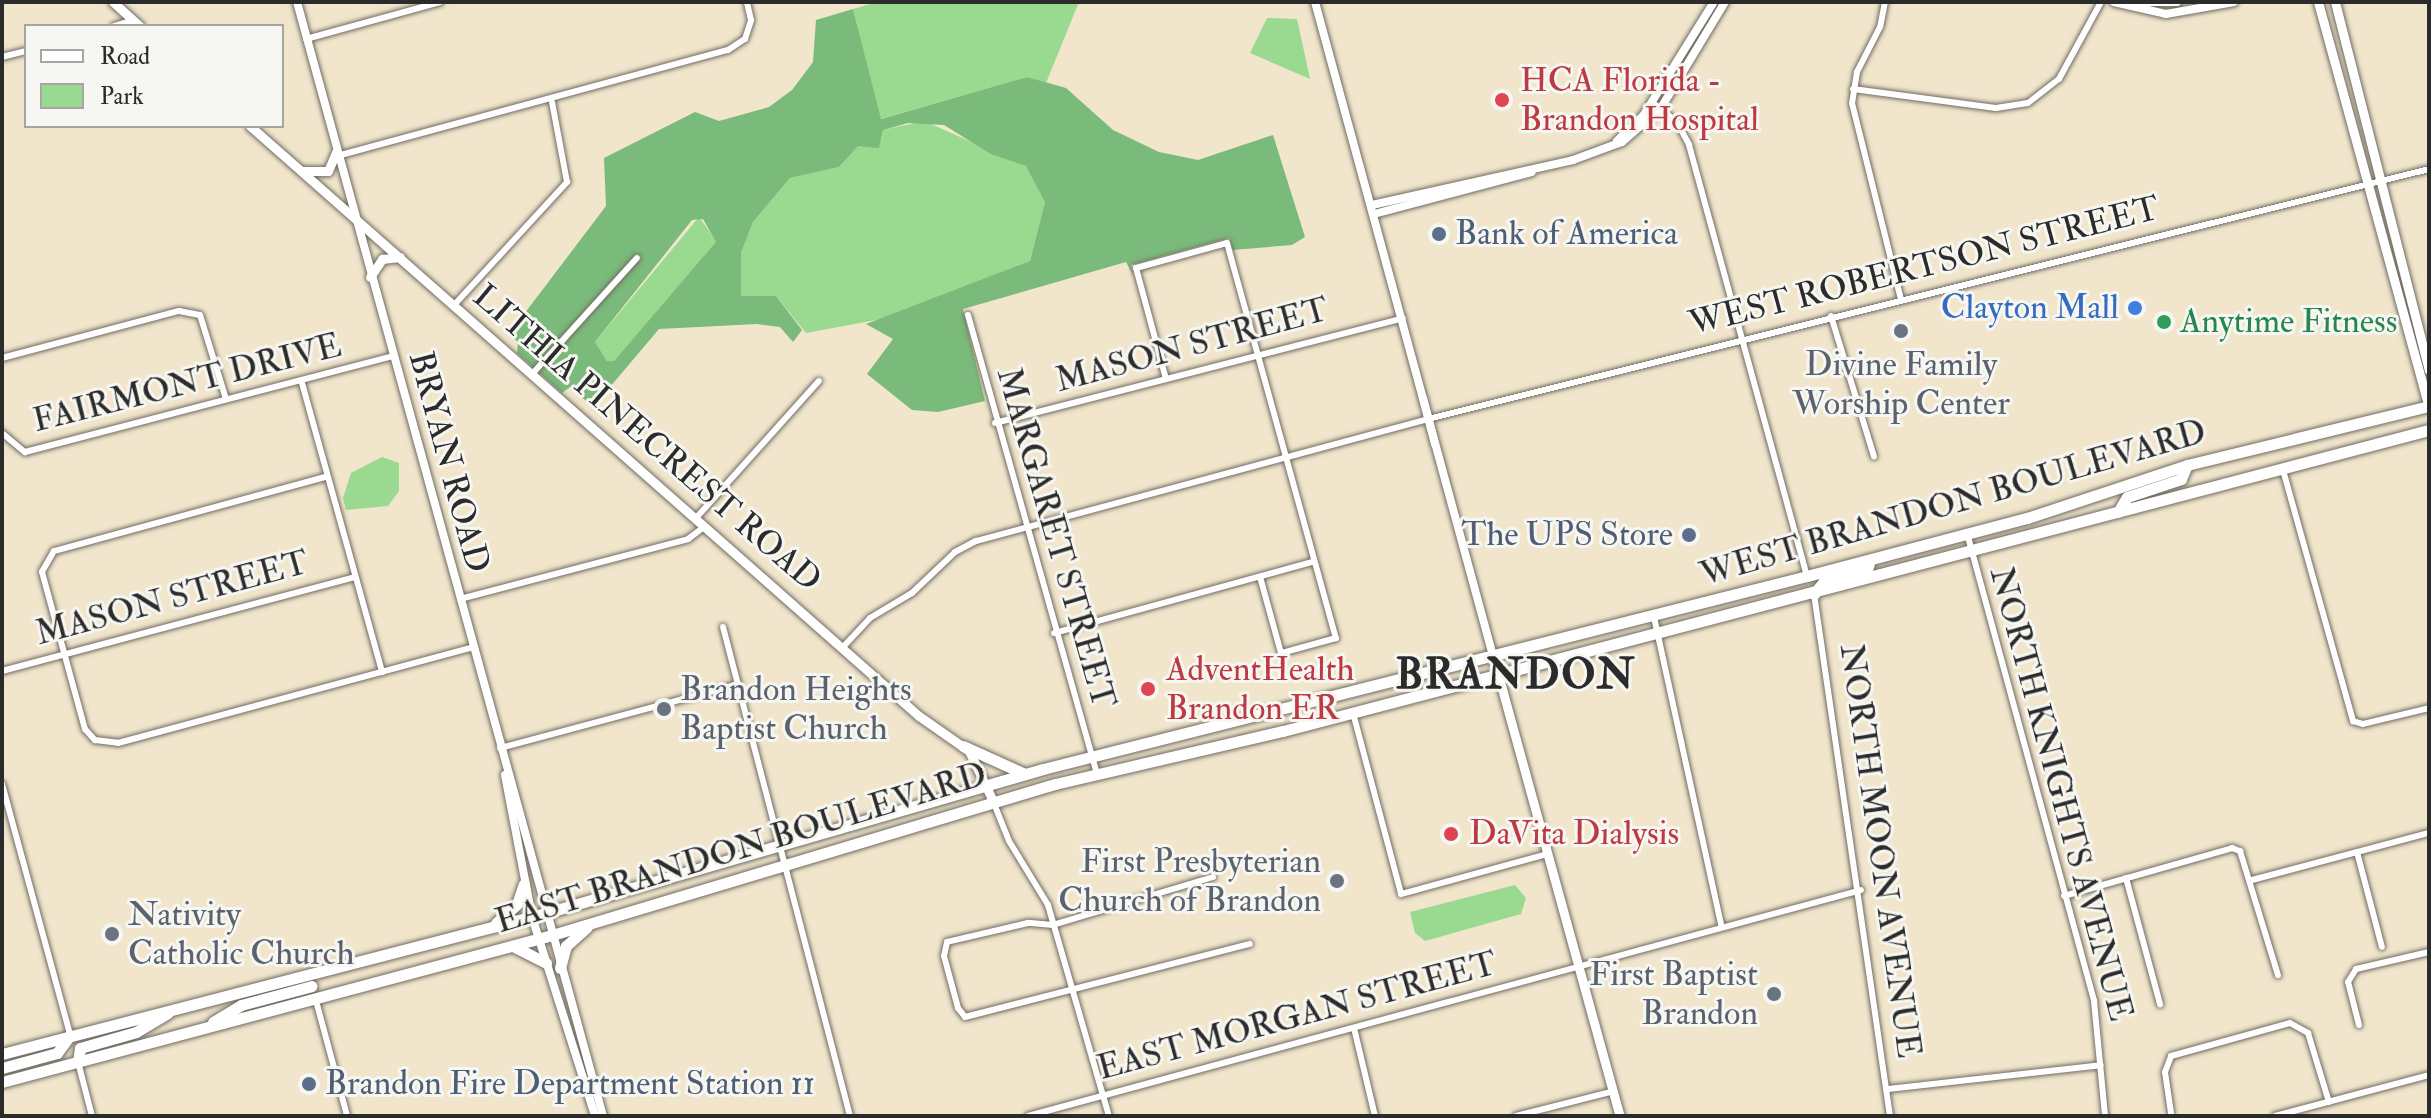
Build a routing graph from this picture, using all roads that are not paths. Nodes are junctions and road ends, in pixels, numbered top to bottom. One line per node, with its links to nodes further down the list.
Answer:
1 (113, 2): 16 (main road)
2 (297, 2): 17 (street, BRYAN ROAD)
3 (440, 2): 17 (street)
4 (747, 2): 22 (street)
5 (1315, 2): 32 (street)
6 (1714, 2): 18 (street)
7 (1725, 2): 18 (street)
8 (1885, 2): 21 (street)
9 (2101, 2): 21 (street)
10 (2114, 2): 13 (street)
11 (2141, 2): 12 (street)
12 (2177, 2)
13 (2234, 2)
14 (2318, 2): 31 (main road)
15 (2335, 2): 30 (main road)
16 (137, 23)
17 (306, 39): 27 (street, BRYAN ROAD)
18 (1691, 48): 23 (street); 24 (street)
19 (24, 52): 20 (street)
20 (2, 57)
21 (1853, 89): 37 (street)
22 (552, 102): 27 (street); 38 (street)
23 (1652, 102): 24 (street); 26 (street)
24 (1661, 108): 26 (street); 42 (street)
25 (252, 128): 29 (main road, LITHIA PINECREST ROAD)
26 (1614, 145): 32 (street)
27 (336, 154): 29 (main road); 33 (street, BRYAN ROAD)
28 (2429, 169): 30 (street, WEST ROBERTSON STREET)
29 (298, 170): 33 (main road, LITHIA PINECREST ROAD)
30 (2380, 179): 31 (street, WEST ROBERTSON STREET); 46 (main road)
31 (2365, 182): 37 (street, WEST ROBERTSON STREET); 52 (main road)
32 (1373, 210): 41 (street)
33 (354, 217): 34 (main road, LITHIA PINECREST ROAD); 36 (street, BRYAN ROAD)
34 (400, 257): 36 (main road); 38 (main road, LITHIA PINECREST ROAD)
35 (637, 258): 47 (street)
36 (370, 277): 43 (street, BRYAN ROAD)
37 (1901, 299): 40 (street, WEST ROBERTSON STREET)
38 (455, 304): 47 (main road, LITHIA PINECREST ROAD)
39 (968, 315): 54 (street, MARGARET STREET)
40 (1831, 316): 42 (street, WEST ROBERTSON STREET); 58 (street)
41 (1403, 318): 44 (street, MASON STREET); 53 (street)
42 (1742, 339): 53 (street, WEST ROBERTSON STREET); 70 (street)
43 (393, 356): 50 (street, FAIRMONT DRIVE); 74 (street, BRYAN ROAD)
44 (1257, 356): 48 (street, MASON STREET); 48 (street); 57 (street)
45 (2, 358): 51 (street)
46 (2429, 370)
47 (533, 373): 63 (main road, LITHIA PINECREST ROAD)
48 (1166, 379): 54 (street, MASON STREET)
49 (819, 381): 63 (street)
50 (302, 383): 51 (street, FAIRMONT DRIVE); 61 (street)
51 (226, 399): 56 (street, FAIRMONT DRIVE)
52 (2429, 407): 59 (highway, WEST BRANDON BOULEVARD)
53 (1429, 419): 57 (street, WEST ROBERTSON STREET); 83 (street)
54 (995, 423): 65 (street, MARGARET STREET)
55 (2429, 430): 60 (highway, WEST BRANDON BOULEVARD)
56 (2, 433)
57 (1284, 457): 65 (street, WEST ROBERTSON STREET); 69 (street)
58 (1874, 457)
59 (2187, 465): 62 (highway); 66 (highway, WEST BRANDON BOULEVARD)
60 (2282, 466): 62 (highway, WEST BRANDON BOULEVARD); 88 (street)
61 (325, 477): 71 (street); 82 (street)
62 (2118, 512): 67 (highway, WEST BRANDON BOULEVARD)
63 (696, 518): 64 (main road, LITHIA PINECREST ROAD)
64 (705, 526): 74 (street); 80 (main road, LITHIA PINECREST ROAD)
65 (1023, 527): 78 (street, MARGARET STREET); 80 (street, WEST ROBERTSON STREET)
66 (1967, 533): 67 (street, NORTH KNIGHTS AVENUE); 68 (highway, WEST BRANDON BOULEVARD)
67 (1971, 552): 73 (highway, WEST BRANDON BOULEVARD); 111 (street, NORTH KNIGHTS AVENUE)
68 (1870, 560): 70 (highway, WEST BRANDON BOULEVARD); 73 (highway)
69 (1312, 562): 72 (street); 72 (street)
70 (1807, 576): 75 (highway); 76 (highway, WEST BRANDON BOULEVARD)
71 (355, 577): 82 (street, MASON STREET); 85 (street)
72 (1260, 577): 78 (street)
73 (1814, 594): 75 (highway, WEST BRANDON BOULEVARD); 110 (street, NORTH MOON AVENUE)
74 (460, 599): 81 (street, BRYAN ROAD)
75 (1760, 607): 79 (highway, WEST BRANDON BOULEVARD)
76 (1654, 617): 79 (street); 83 (highway, WEST BRANDON BOULEVARD)
77 (723, 627): 87 (street)
78 (1054, 633): 92 (street, MARGARET STREET)
79 (1658, 633): 86 (highway, WEST BRANDON BOULEVARD); 116 (street)
80 (844, 646): 90 (main road, LITHIA PINECREST ROAD)
81 (474, 647): 85 (street); 91 (street, BRYAN ROAD)
82 (64, 654): 84 (street, MASON STREET); 85 (street)
83 (1493, 656): 86 (main road); 92 (highway, EAST BRANDON BOULEVARD)
84 (2, 671)
85 (382, 672)
86 (1497, 675): 89 (highway, EAST BRANDON BOULEVARD); 104 (main road)
87 (739, 684): 91 (street); 102 (street)
88 (2429, 708)
89 (1353, 713): 95 (highway, EAST BRANDON BOULEVARD); 104 (street)
90 (963, 746): 94 (highway); 97 (main road, LITHIA PINECREST ROAD)
91 (500, 748): 93 (street, BRYAN ROAD)
92 (1092, 757): 94 (highway, EAST BRANDON BOULEVARD); 95 (street, MARGARET STREET)
93 (504, 762): 109 (street); 112 (street, BRYAN ROAD)
94 (1026, 774): 97 (highway, EAST BRANDON BOULEVARD)
95 (1097, 774): 98 (highway, EAST BRANDON BOULEVARD)
96 (2, 784): 99 (street)
97 (987, 785): 98 (main road, LITHIA PINECREST ROAD); 102 (highway, EAST BRANDON BOULEVARD)
98 (993, 801): 105 (highway, EAST BRANDON BOULEVARD); 115 (street)
99 (12, 819): 100 (street); 134 (street)
100 (2, 822)
101 (2429, 833): 103 (street)
102 (782, 848): 105 (street); 112 (highway, EAST BRANDON BOULEVARD)
103 (2357, 852): 108 (street); 122 (street)
104 (1547, 854): 125 (main road)
105 (786, 865): 114 (highway, EAST BRANDON BOULEVARD); 150 (street)
106 (1213, 877): 115 (street)
107 (2126, 878): 108 (street); 111 (street); 130 (street)
108 (2252, 880): 127 (street)
109 (524, 884): 113 (street); 117 (highway)
110 (1861, 890): 116 (street, EAST MORGAN STREET); 141 (street, NORTH MOON AVENUE)
111 (2064, 896): 137 (street, NORTH KNIGHTS AVENUE)
112 (546, 913): 113 (highway, EAST BRANDON BOULEVARD); 118 (street, BRYAN ROAD)
113 (532, 917): 117 (highway, EAST BRANDON BOULEVARD); 119 (street)
114 (590, 924): 118 (highway, EAST BRANDON BOULEVARD); 126 (highway)
115 (1053, 925): 128 (street); 128 (street)
116 (1721, 925): 125 (street, EAST MORGAN STREET)
117 (489, 928): 129 (highway, EAST BRANDON BOULEVARD)
118 (552, 935): 119 (highway, EAST BRANDON BOULEVARD); 126 (street, BRYAN ROAD)
119 (538, 939): 121 (highway, EAST BRANDON BOULEVARD); 124 (street)
120 (1250, 944): 128 (street)
121 (513, 946): 124 (highway); 129 (highway, EAST BRANDON BOULEVARD)
122 (2382, 947)
123 (2429, 952): 132 (street)
124 (546, 963): 148 (street)
125 (1580, 966): 133 (street, EAST MORGAN STREET); 142 (main road)
126 (560, 968): 149 (street, BRYAN ROAD)
127 (2278, 975)
128 (1073, 985): 143 (street)
129 (312, 986): 131 (highway, EAST BRANDON BOULEVARD); 136 (highway, EAST BRANDON BOULEVARD); 147 (street)
130 (2160, 1004)
131 (172, 1010): 134 (highway, EAST BRANDON BOULEVARD); 136 (highway)
132 (2359, 1025)
133 (1354, 1028): 143 (street, EAST MORGAN STREET); 153 (street)
134 (70, 1035): 135 (highway, EAST BRANDON BOULEVARD); 138 (highway)
135 (2, 1054)
136 (78, 1062): 140 (highway, EAST BRANDON BOULEVARD); 146 (street)
137 (2101, 1065): 141 (street); 157 (street, NORTH KNIGHTS AVENUE)
138 (2, 1068)
139 (2429, 1075): 144 (street)
140 (2, 1082)
141 (1888, 1089): 156 (street, NORTH MOON AVENUE)
142 (1614, 1091): 154 (street); 155 (main road)
143 (1104, 1096): 151 (street, EAST MORGAN STREET); 152 (street)
144 (2329, 1102): 145 (street); 158 (street)
145 (2171, 1113)
146 (92, 1116)
147 (347, 1116)
148 (595, 1116)
149 (603, 1116)
150 (850, 1116)
151 (1028, 1116)
152 (1109, 1116)
153 (1375, 1116)
154 (1516, 1116)
155 (1620, 1116)
156 (1890, 1116)
157 (2105, 1116)
158 (2275, 1116)

